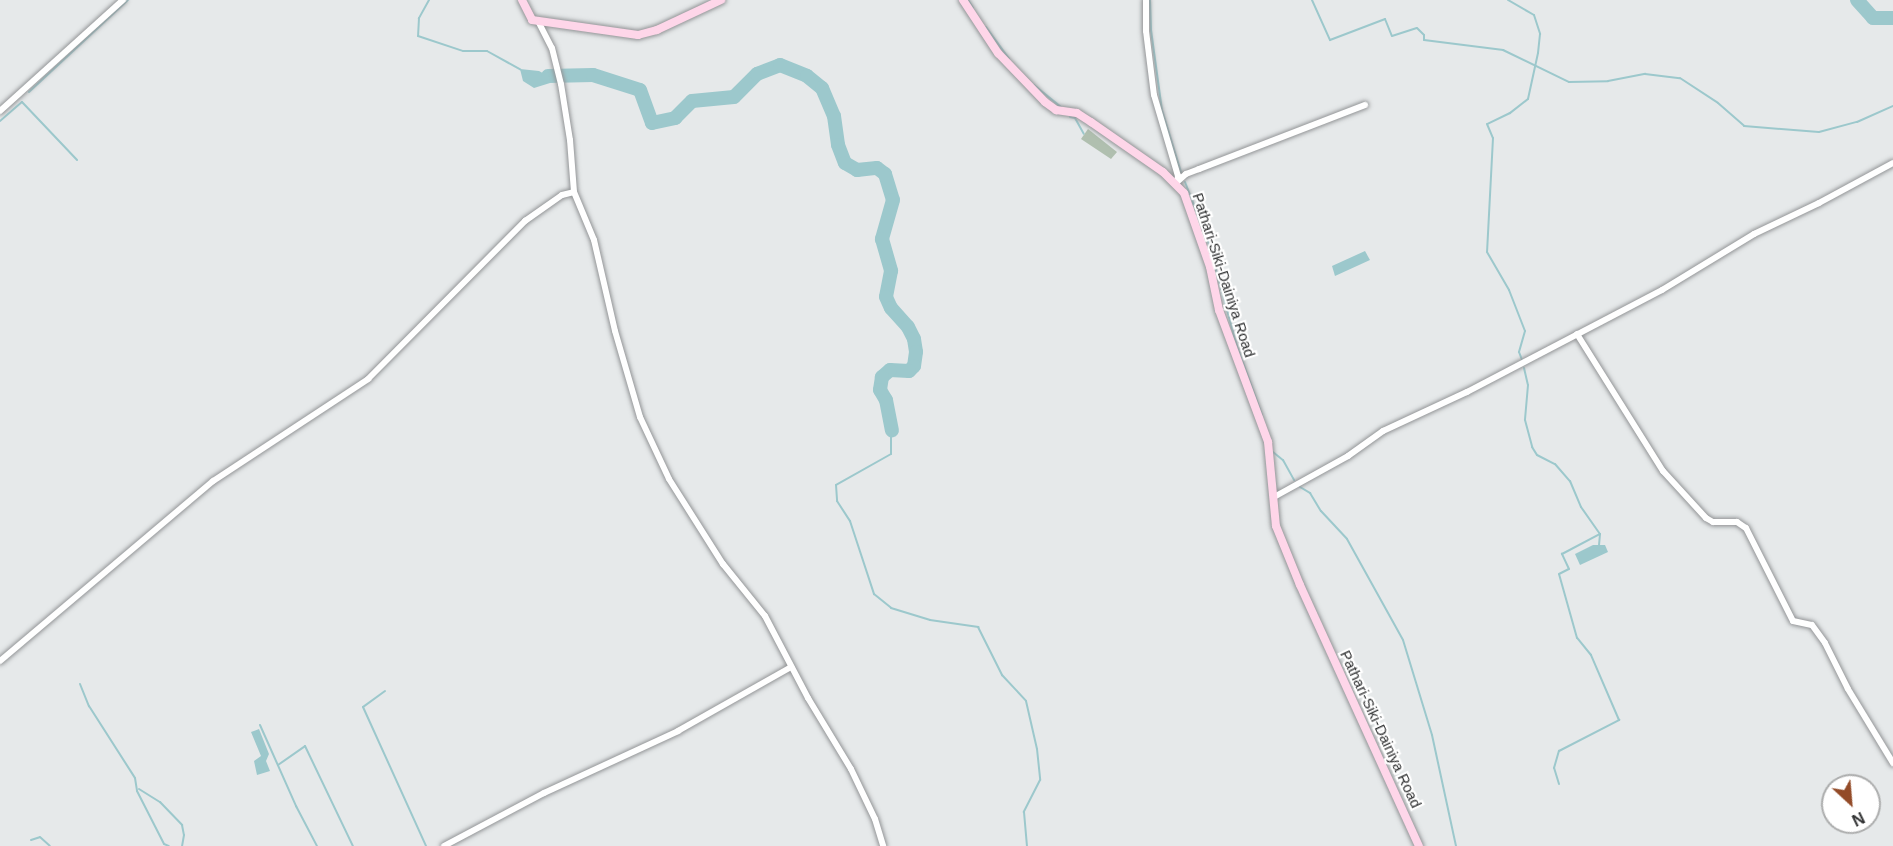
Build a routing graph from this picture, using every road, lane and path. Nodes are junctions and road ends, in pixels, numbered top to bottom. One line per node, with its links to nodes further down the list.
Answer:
1 (123, 0): 8 (street)
2 (522, 0): 6 (main road)
3 (721, 0): 6 (main road)
4 (963, 0): 10 (main road, Pathari-Siki-Dainiya Road)
5 (1146, 0): 10 (street)
6 (538, 21): 11 (street)
7 (1365, 105): 10 (street)
8 (0, 111)
9 (1893, 163): 12 (street)
10 (1177, 182): 13 (main road, Pathari-Siki-Dainiya Road)
11 (574, 192): 14 (street); 15 (street)
12 (1577, 334): 13 (street); 16 (street)
13 (1274, 497): 19 (main road, Pathari-Siki-Dainiya Road)
14 (0, 661)
15 (791, 667): 17 (street); 18 (street)
16 (1893, 763)
17 (444, 846)
18 (884, 846)
19 (1419, 846)

